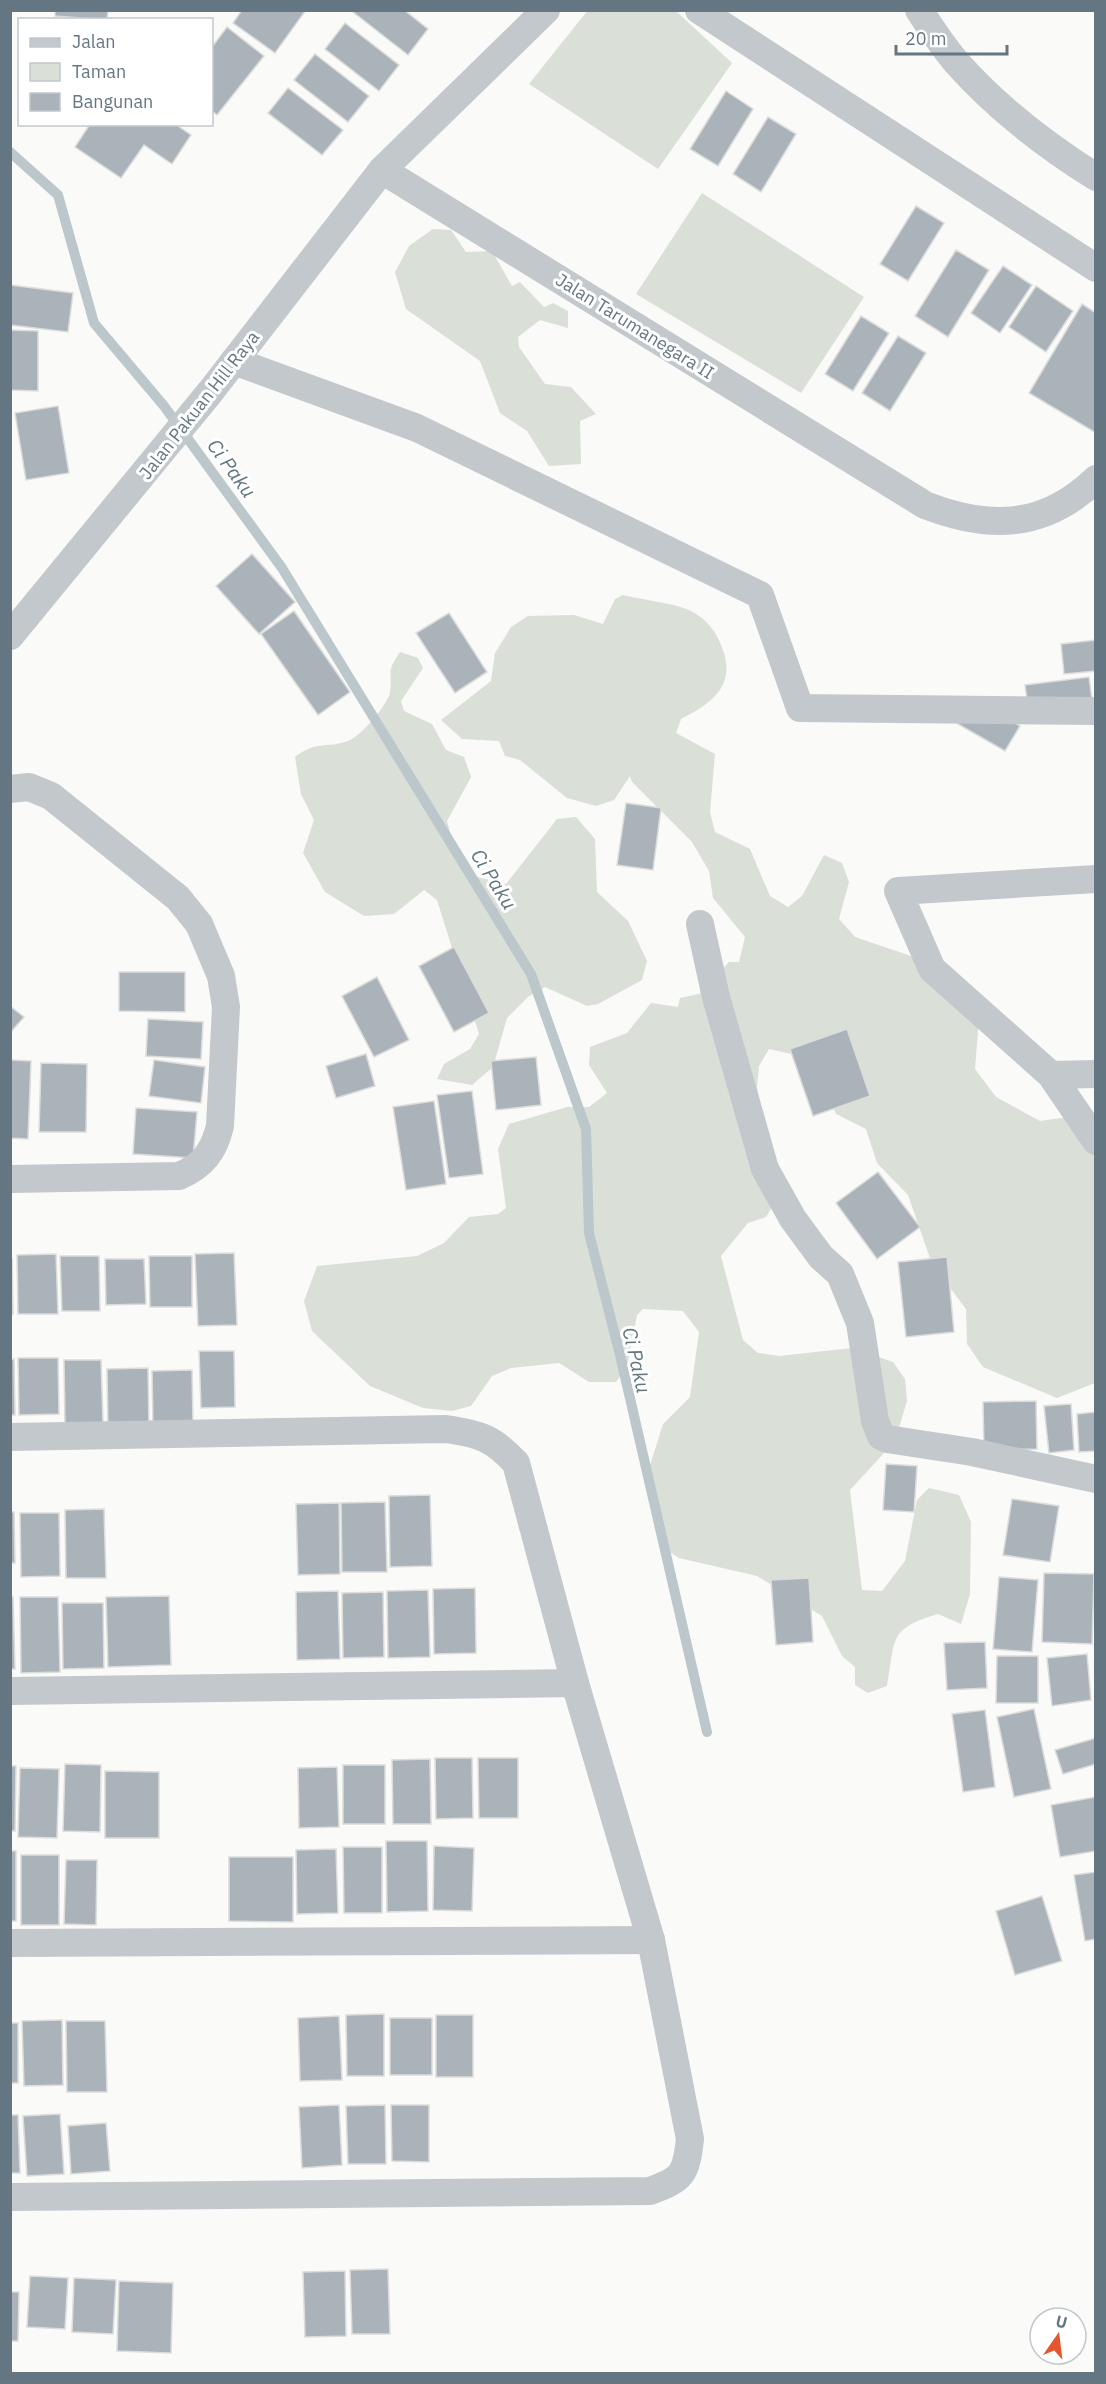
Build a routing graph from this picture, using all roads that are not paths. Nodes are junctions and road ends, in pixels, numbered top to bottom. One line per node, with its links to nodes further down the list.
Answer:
1 (546, 10): 4 (street)
2 (699, 10): 6 (street)
3 (919, 10): 5 (street)
4 (382, 170): 7 (street, Jalan Pakuan Hill Raya); 8 (street, Jalan Tarumanegara II)
5 (1095, 177)
6 (1095, 268)
7 (234, 361): 9 (street, Jalan Pakuan Hill Raya); 10 (street)
8 (1095, 479)
9 (10, 636)
10 (1095, 711)
11 (10, 789): 17 (street)
12 (1095, 879): 15 (street)
13 (700, 924): 19 (street)
14 (1095, 1074): 15 (street)
15 (1051, 1075): 16 (street)
16 (1095, 1141)
17 (10, 1179)
18 (10, 1437): 20 (street)
19 (1095, 1479)
20 (575, 1683): 21 (street); 22 (street)
21 (10, 1691)
22 (651, 1940): 23 (street); 24 (street)
23 (10, 1943)
24 (10, 2197)

